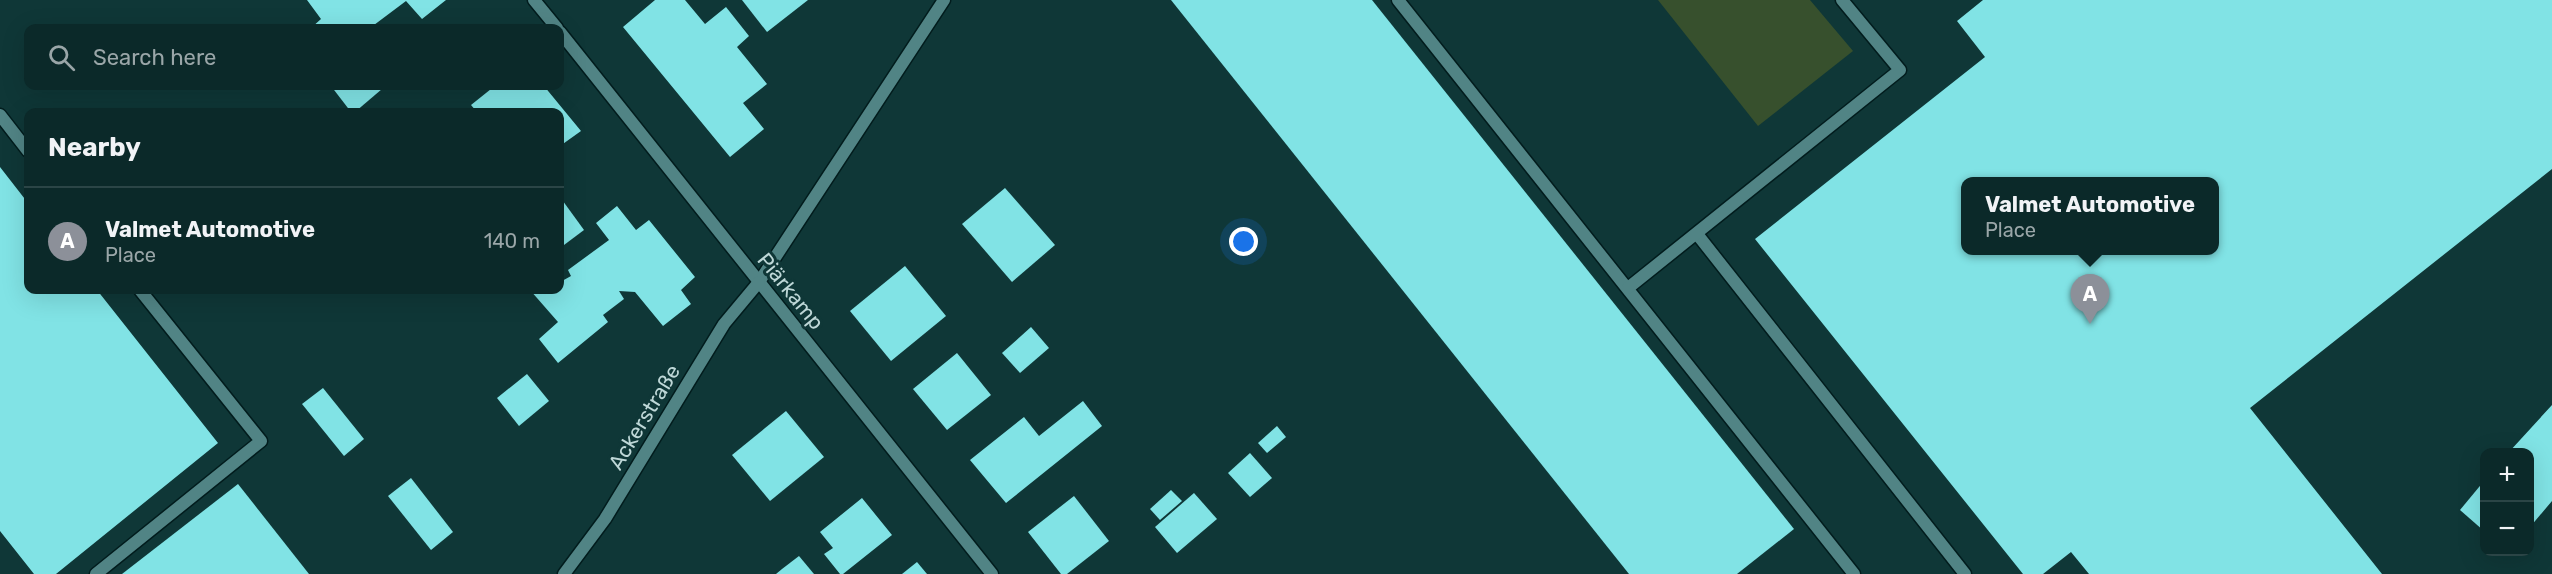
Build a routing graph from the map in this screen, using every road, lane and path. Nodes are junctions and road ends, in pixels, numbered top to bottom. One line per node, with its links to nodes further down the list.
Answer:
1 (534, 0): 5 (street)
2 (944, 0): 10 (street, Ackerstraße)
3 (1398, 0): 11 (street)
4 (1842, 0): 9 (street)
5 (554, 24)
6 (564, 37): 10 (street, Piärkamp)
7 (0, 115): 8 (street)
8 (24, 146)
9 (1697, 234): 11 (street); 17 (street)
10 (759, 282): 14 (street, Ackerstraße); 15 (street, Piärkamp)
11 (1629, 288): 16 (street)
12 (143, 294): 13 (street)
13 (96, 574)
14 (564, 574)
15 (992, 574)
16 (1854, 574)
17 (1965, 574)

